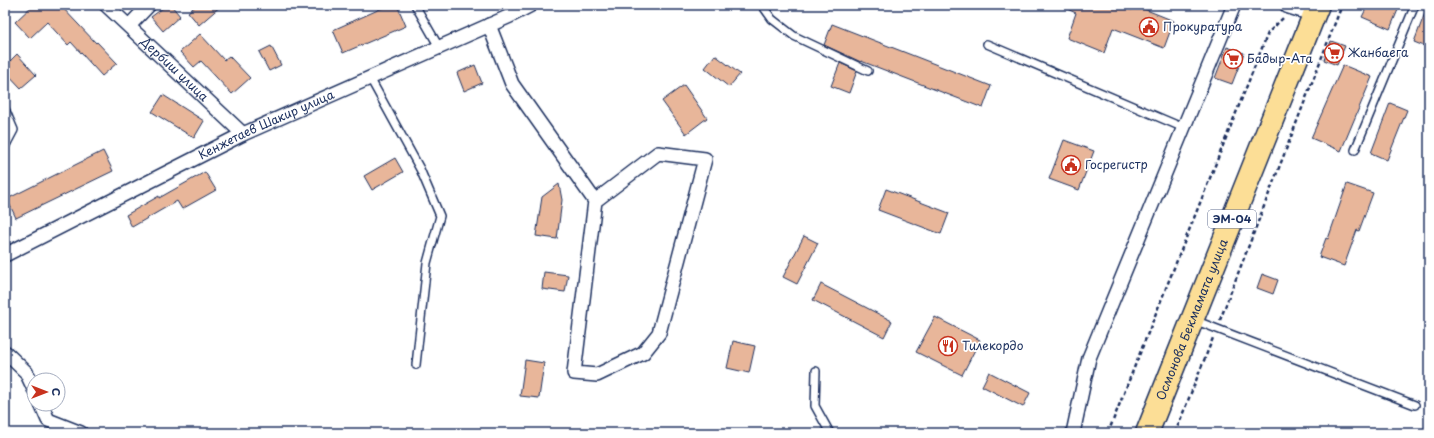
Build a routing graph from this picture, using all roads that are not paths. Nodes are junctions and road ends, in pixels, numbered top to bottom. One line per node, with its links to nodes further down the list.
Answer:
1 (106, 5): 10 (street, Дербиш улица)
2 (149, 5): 10 (street)
3 (416, 5): 12 (lane)
4 (531, 5): 9 (street, Кенжетаев Шакир улица)
5 (762, 5): 13 (lane)
6 (1234, 5): 16 (street)
7 (1415, 5): 19 (lane)
8 (1304, 7): 22 (highway, Осмонова Бекмамата улица / ЭМ-04)
9 (489, 25): 12 (street, Кенжетаев Шакир улица); 20 (street)
10 (129, 26): 17 (street, Дербиш улица)
11 (987, 44): 16 (lane)
12 (439, 47): 14 (street, Кенжетаев Шакир улица)
13 (868, 71)
14 (370, 78): 17 (street, Кенжетаев Шакир улица); 24 (lane)
15 (5, 109): 18 (lane)
16 (1184, 128): 31 (street)
17 (243, 134): 21 (street, Кенжетаев Шакир улица)
18 (5, 147)
19 (1355, 150)
20 (595, 201): 20 (street)
21 (5, 255)
22 (1192, 319): 27 (lane); 32 (highway, Осмонова Бекмамата улица / ЭМ-04)
23 (5, 352): 26 (street)
24 (416, 365)
25 (816, 371): 30 (lane)
26 (26, 372)
27 (1415, 405)
28 (44, 412): 29 (street)
29 (81, 433)
30 (830, 433)
31 (1073, 433)
32 (1147, 433)

